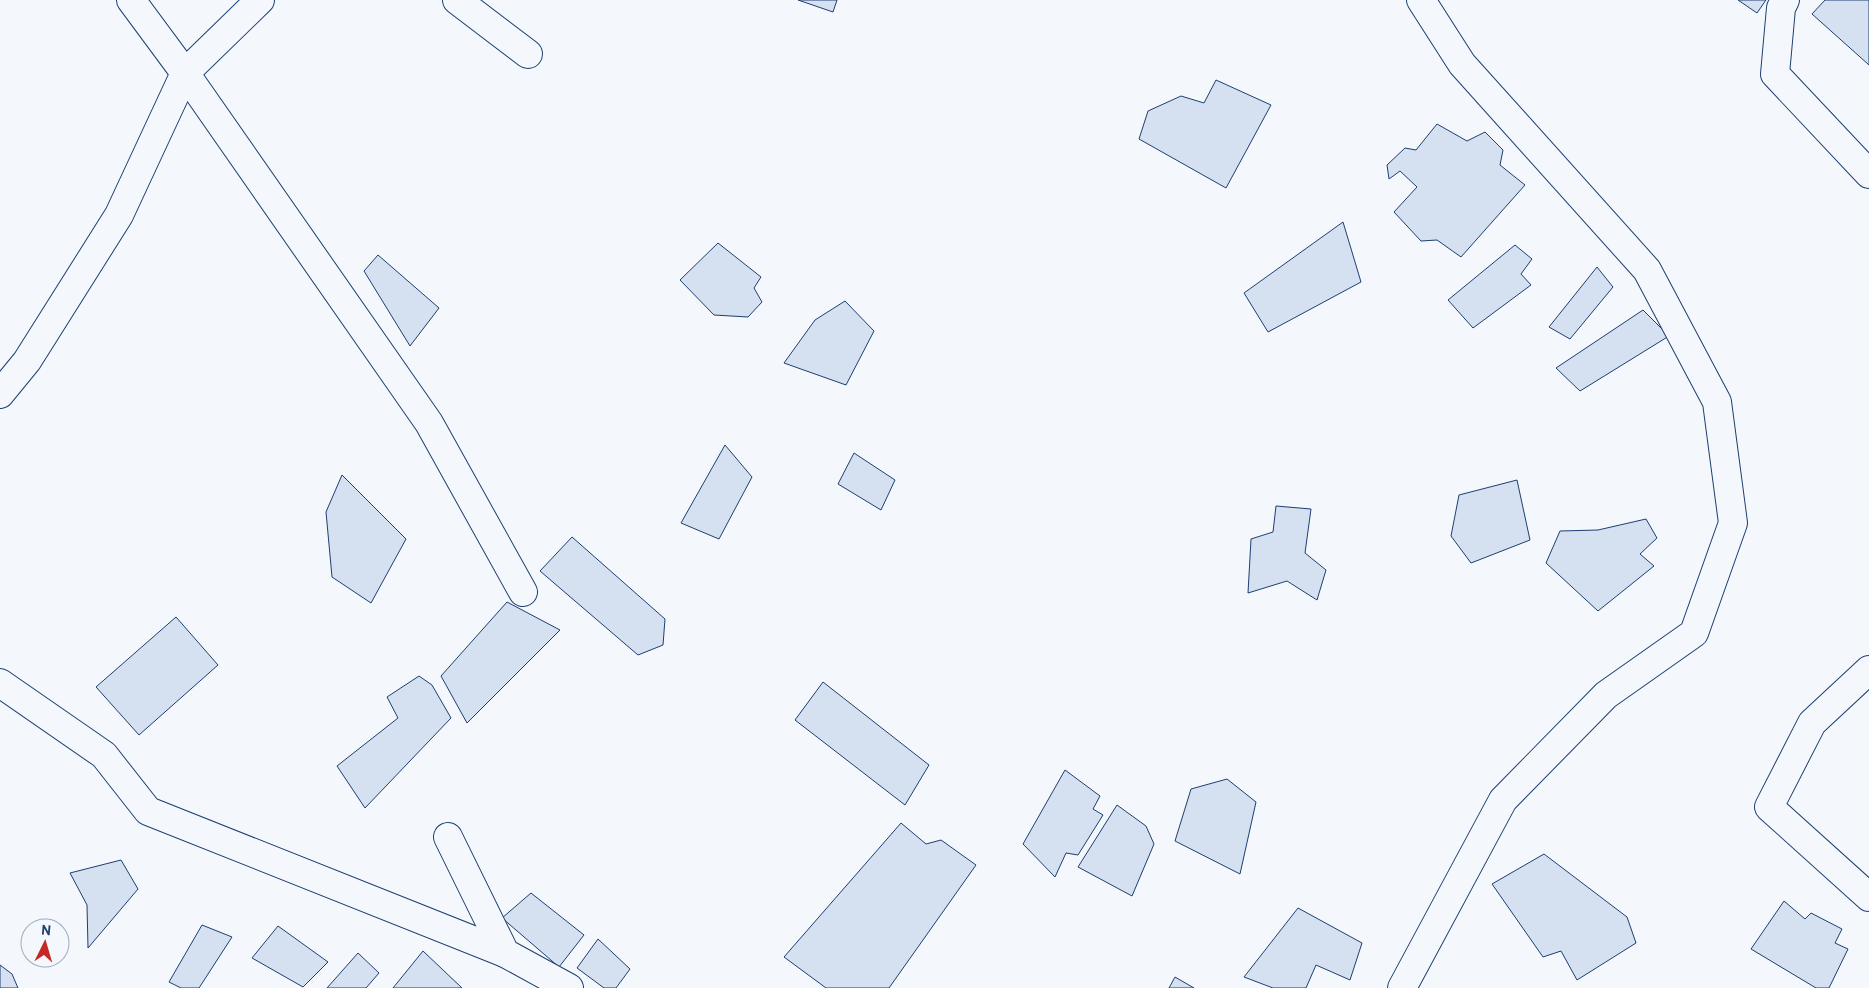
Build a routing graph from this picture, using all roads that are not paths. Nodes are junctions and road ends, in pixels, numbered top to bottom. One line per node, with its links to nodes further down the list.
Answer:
1 (131, 0): 7 (street)
2 (260, 0): 7 (street)
3 (457, 0): 6 (street)
4 (1422, 0): 17 (street)
5 (1785, 0): 8 (street)
6 (528, 54)
7 (185, 73): 9 (street); 10 (street)
8 (1869, 174)
9 (0, 394)
10 (523, 592)
11 (1869, 670): 14 (street)
12 (0, 683): 15 (street)
13 (448, 837): 15 (street)
14 (1869, 897)
15 (505, 953): 16 (street)
16 (570, 988)
17 (1402, 988)

